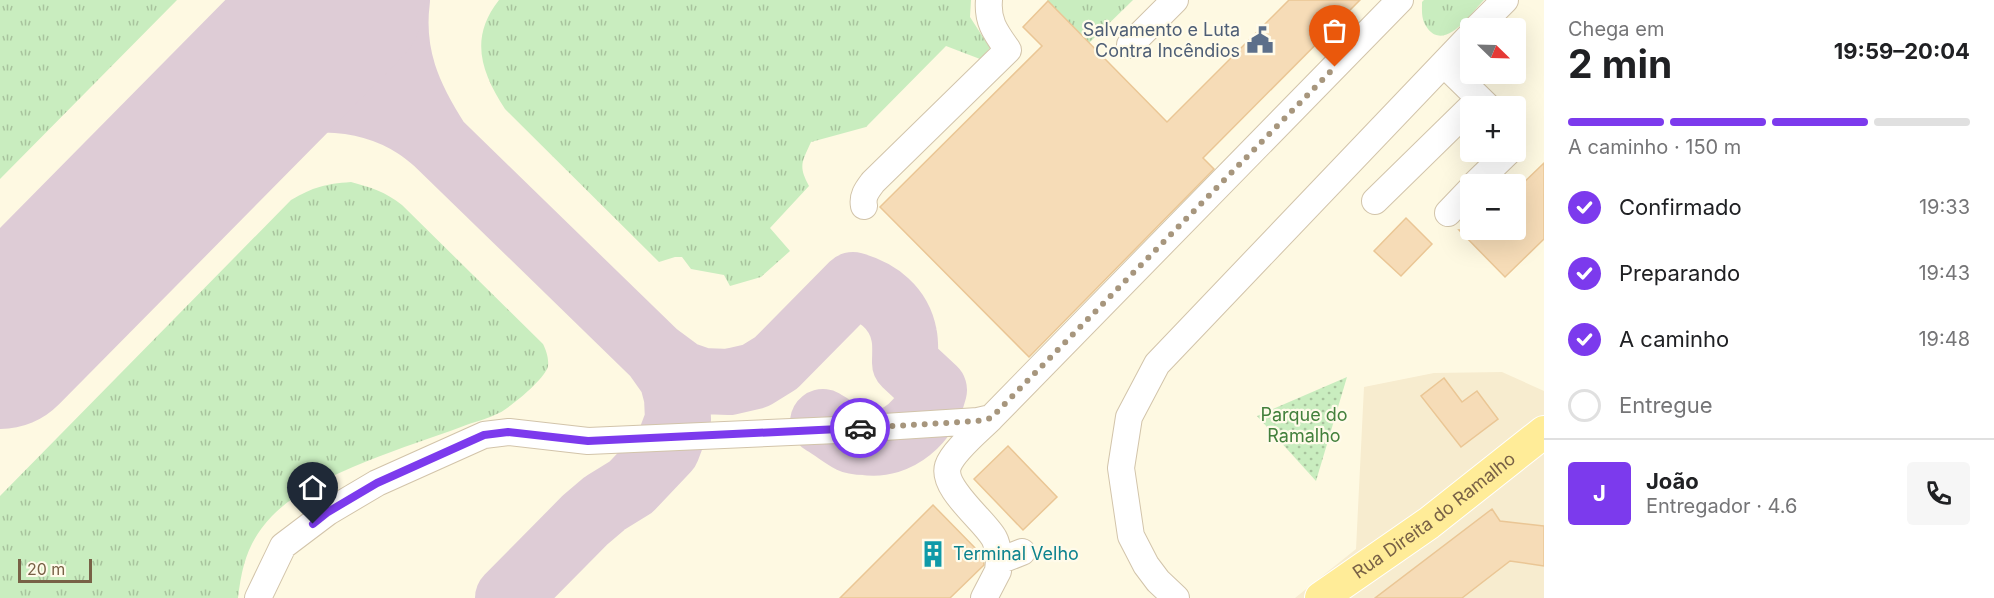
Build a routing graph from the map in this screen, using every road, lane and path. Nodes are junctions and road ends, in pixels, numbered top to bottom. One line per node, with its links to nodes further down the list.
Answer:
1 (989, 0): 15 (street)
2 (1175, 0): 6 (street)
3 (1400, 0): 17 (street)
4 (1504, 0): 5 (street)
5 (1487, 18)
6 (1130, 45)
7 (1460, 47): 8 (street)
8 (1444, 64): 9 (street); 19 (street)
9 (1470, 96)
10 (1460, 121): 14 (street)
11 (1498, 162): 12 (street)
12 (1485, 174)
13 (1460, 200): 16 (street)
14 (1375, 201)
15 (864, 206)
16 (1448, 213)
17 (991, 418): 20 (street); 21 (street)
18 (1541, 441): 23 (main road, Rua Direita do Ramalho)
19 (1165, 592): 22 (street)
20 (258, 598)
21 (984, 598)
22 (1184, 598)
23 (1321, 598)

